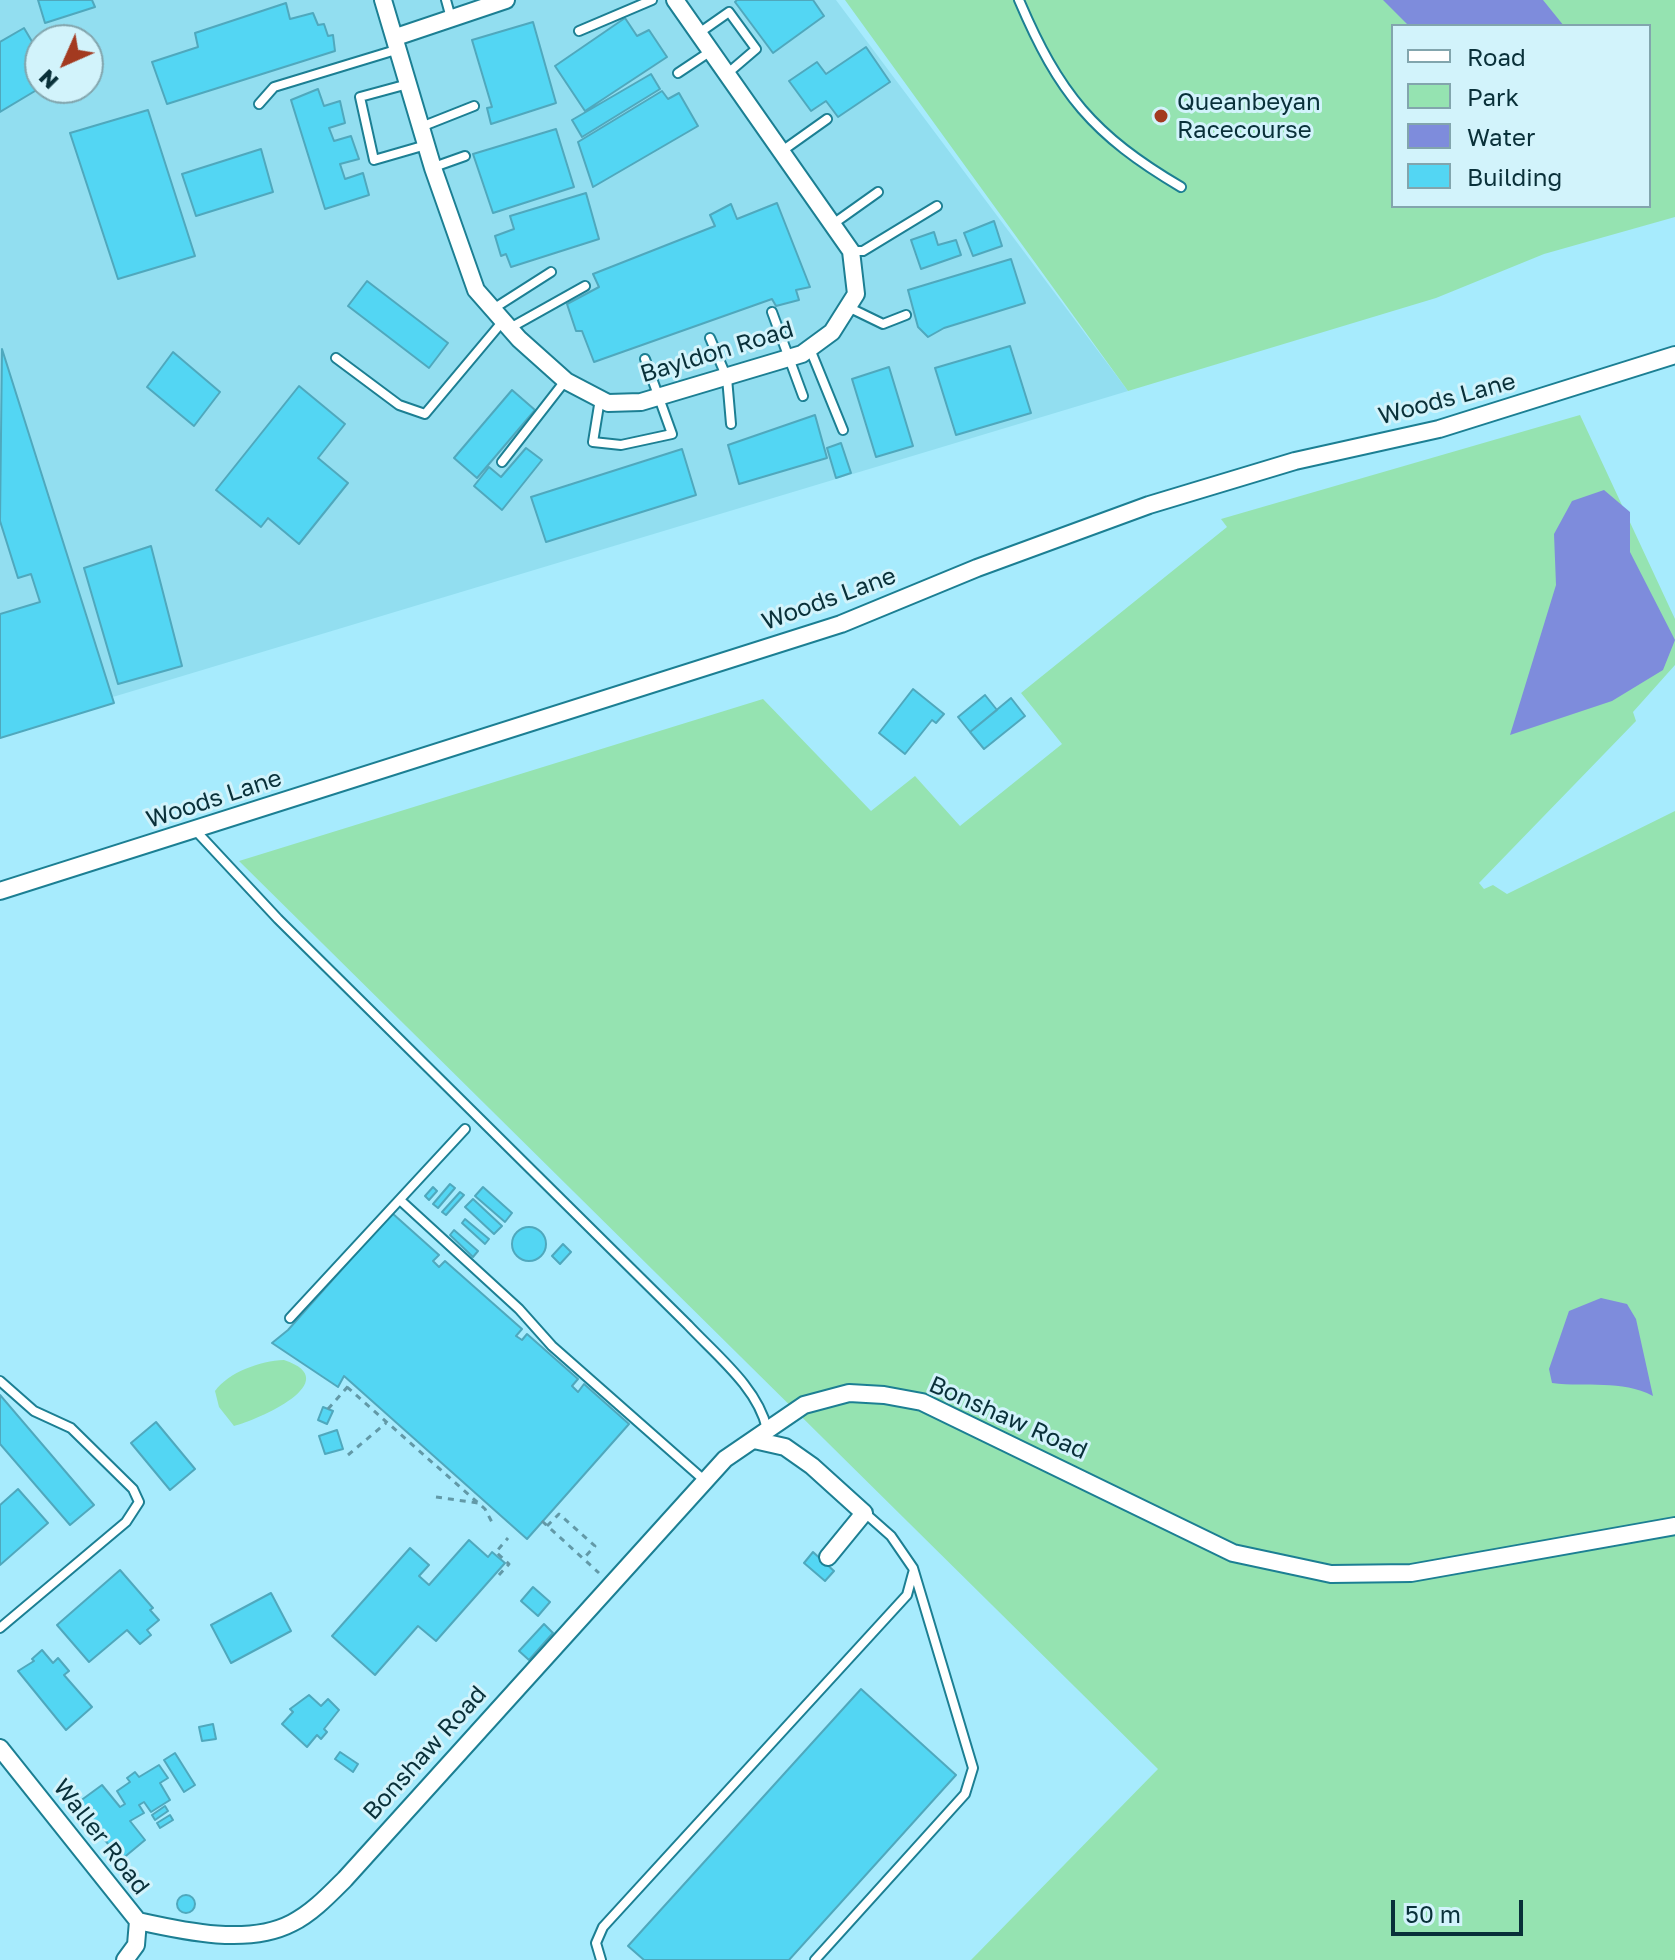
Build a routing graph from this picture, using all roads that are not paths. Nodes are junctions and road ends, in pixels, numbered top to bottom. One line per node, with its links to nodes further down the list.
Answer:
1 (383, 0): 11 (street, Bayldon Road)
2 (446, 0): 8 (lane)
3 (506, 0): 7 (street)
4 (652, 0): 9 (lane)
5 (675, 0): 10 (street)
6 (1019, 0): 24 (lane)
7 (484, 4): 8 (street)
8 (451, 18): 11 (street)
9 (579, 31)
10 (699, 33): 12 (street); 14 (lane)
11 (398, 43): 15 (street, Bayldon Road); 16 (lane)
12 (712, 51): 13 (lane); 14 (street)
13 (678, 73)
14 (728, 73): 21 (street)
15 (409, 83): 19 (street, Bayldon Road); 20 (lane)
16 (259, 104)
17 (474, 106): 19 (lane)
18 (827, 119): 21 (lane)
19 (421, 127): 20 (street, Bayldon Road)
20 (426, 145): 23 (street, Bayldon Road)
21 (782, 151): 27 (street)
22 (465, 156): 23 (lane)
23 (433, 168): 34 (street, Bayldon Road)
24 (1181, 187)
25 (878, 192): 27 (lane)
26 (937, 206): 28 (lane)
27 (833, 224): 28 (street)
28 (851, 251): 31 (street)
29 (551, 272): 34 (lane)
30 (585, 286): 34 (lane)
31 (848, 307): 33 (lane); 36 (street, Bayldon Road)
32 (772, 312): 39 (lane)
33 (906, 315)
34 (502, 319): 38 (lane); 42 (street, Bayldon Road)
35 (710, 338): 41 (lane)
36 (810, 348): 39 (street, Bayldon Road); 47 (lane)
37 (1675, 355): 49 (street, Woods Lane)
38 (336, 358)
39 (788, 358): 41 (street, Bayldon Road); 43 (lane)
40 (645, 359): 44 (lane)
41 (727, 378): 44 (street, Bayldon Road); 46 (lane)
42 (566, 381): 45 (street, Bayldon Road); 48 (lane)
43 (803, 396)
44 (659, 398): 45 (street, Bayldon Road); 45 (lane)
45 (601, 399)
46 (731, 424)
47 (843, 430)
48 (502, 462)
49 (196, 831): 50 (street, Woods Lane); 55 (lane)
50 (0, 891)
51 (465, 1129): 52 (lane)
52 (400, 1200): 53 (lane); 56 (lane)
53 (290, 1318)
54 (0, 1381): 61 (lane)
55 (761, 1435): 56 (street, Bonshaw Road); 57 (street); 58 (street, Bonshaw Road)
56 (704, 1480): 63 (street, Bonshaw Road)
57 (864, 1513): 59 (street); 60 (lane)
58 (1675, 1526)
59 (828, 1557)
60 (913, 1568): 65 (lane); 66 (lane)
61 (0, 1628)
62 (0, 1748): 63 (street, Waller Road)
63 (138, 1921): 64 (street, Waller Road)
64 (125, 1960)
65 (601, 1960)
66 (815, 1960)

